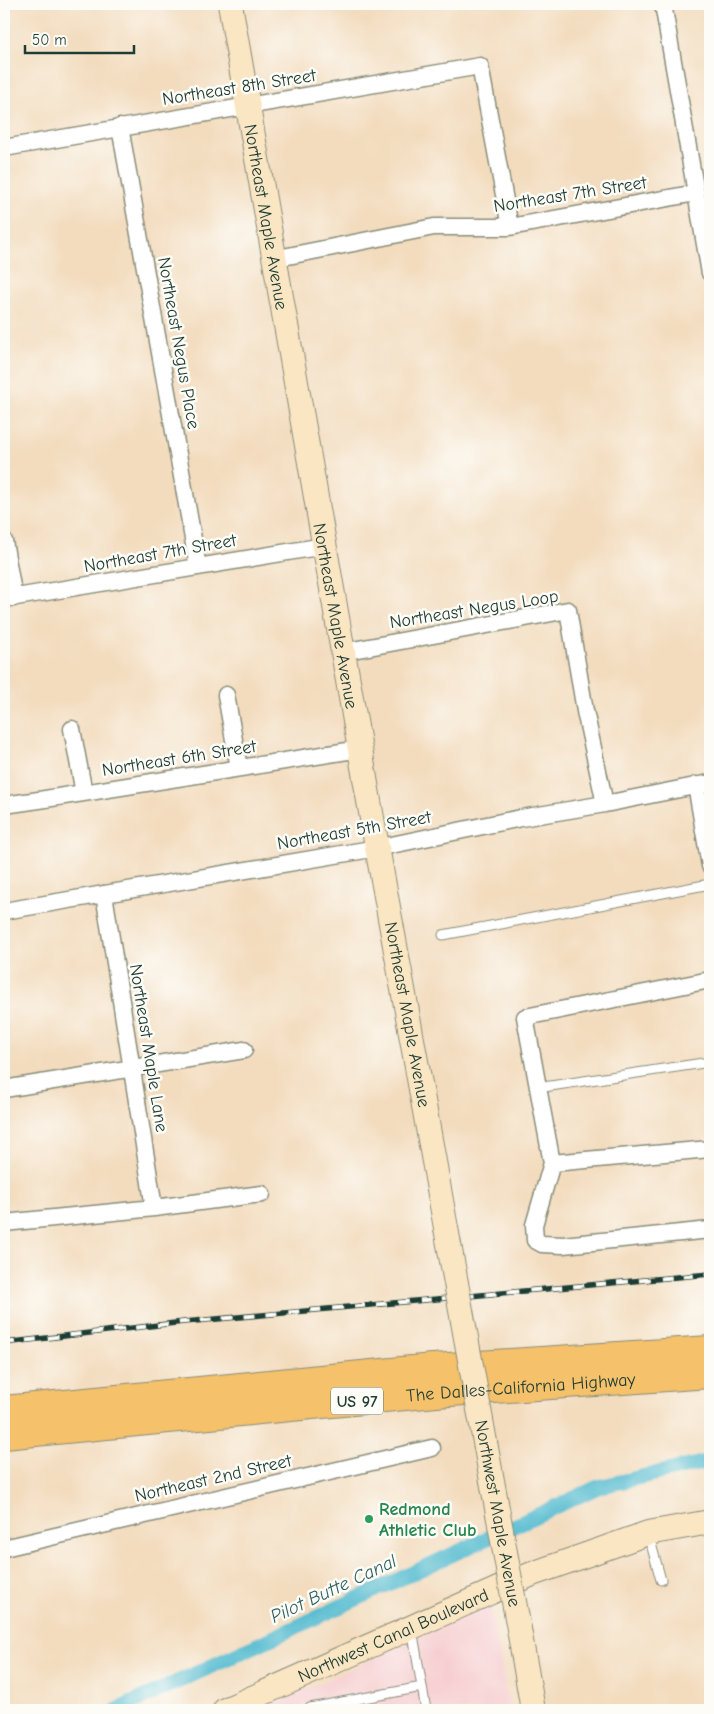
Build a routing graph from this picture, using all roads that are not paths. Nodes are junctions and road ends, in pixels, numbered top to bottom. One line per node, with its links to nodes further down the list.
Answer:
1 (230, 4): 3 (main road, Northeast Maple Avenue)
2 (663, 4): 6 (street)
3 (247, 107): 4 (street, Northeast 8th Street); 7 (street, Northeast 8th Street); 8 (main road, Northeast Maple Avenue)
4 (120, 127): 5 (street, Northeast 8th Street); 12 (street, Northeast Negus Place)
5 (4, 148)
6 (696, 193): 7 (street, Northeast 7th Street); 9 (street)
7 (510, 227): 8 (street, Northeast 7th Street)
8 (273, 259): 11 (main road, Northeast Maple Avenue)
9 (710, 273)
10 (4, 541): 13 (street)
11 (324, 546): 12 (street, Northeast 7th Street); 14 (main road, Northeast Maple Avenue)
12 (198, 567): 13 (street, Northeast 7th Street)
13 (9, 598)
14 (342, 652): 17 (main road, Northeast Maple Avenue); 21 (street, Northeast Negus Loop)
15 (226, 695): 18 (street)
16 (72, 728): 20 (street)
17 (360, 749): 18 (street, Northeast 6th Street); 23 (main road, Northeast Maple Avenue)
18 (239, 768): 20 (street, Northeast 6th Street)
19 (703, 784): 21 (street, Northeast 5th Street); 24 (street)
20 (84, 793): 22 (street, Northeast 6th Street)
21 (605, 804): 23 (street, Northeast 5th Street)
22 (4, 805)
23 (377, 848): 26 (street, Northeast 5th Street); 40 (main road, Northeast Maple Avenue)
24 (710, 866)
25 (710, 884): 28 (lane)
26 (104, 894): 27 (street, Northeast 5th Street); 32 (street, Northeast Maple Lane)
27 (4, 910)
28 (442, 935)
29 (710, 980): 33 (street)
30 (244, 1050): 32 (street)
31 (710, 1062): 33 (lane)
32 (132, 1068): 34 (street); 38 (street, Northeast Maple Lane)
33 (537, 1088): 36 (street)
34 (4, 1089)
35 (710, 1149): 36 (street)
36 (552, 1163): 41 (street)
37 (262, 1194): 38 (street)
38 (154, 1208): 39 (street)
39 (4, 1223)
40 (446, 1228): 56 (main road, Northwest Maple Avenue, bridge)
41 (710, 1230)
42 (710, 1350): 44 (highway, The Dalles-California Highway / US 97)
43 (710, 1374): 45 (highway, The Dalles-California Highway / US 97)
44 (4, 1410)
45 (4, 1435)
46 (432, 1448): 49 (street, Northeast 2nd Street)
47 (710, 1522): 48 (main road, Northwest Canal Boulevard)
48 (648, 1533): 50 (lane); 51 (main road, Northwest Canal Boulevard)
49 (4, 1548)
50 (661, 1580)
51 (411, 1627): 52 (lane); 53 (main road, Northwest Canal Boulevard)
52 (422, 1687): 54 (lane); 55 (lane)
53 (224, 1710)
54 (308, 1710)
55 (426, 1710)
56 (533, 1710)

